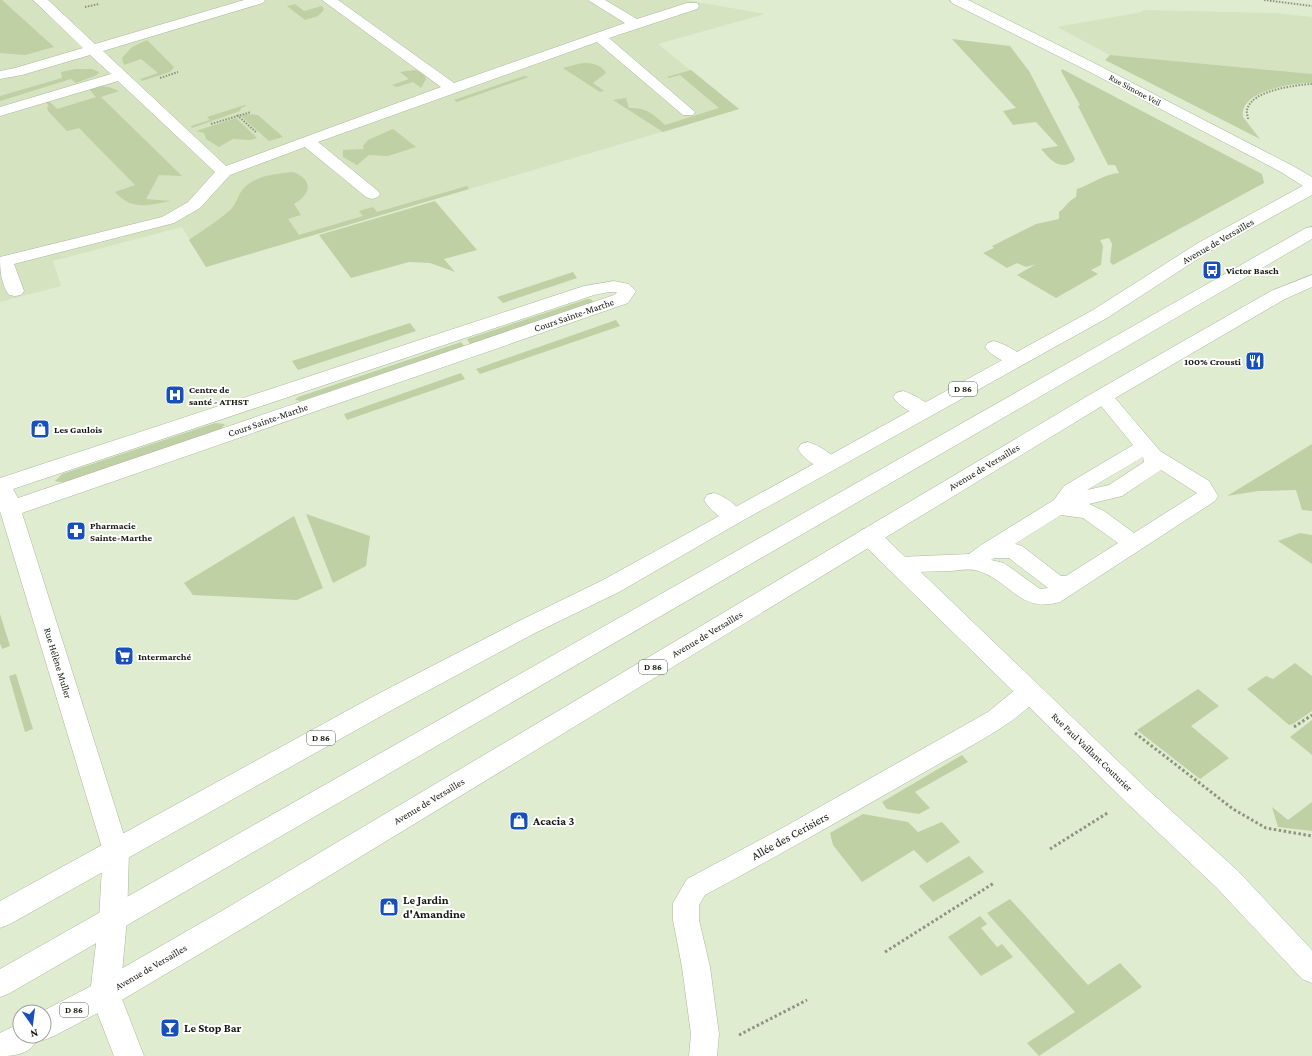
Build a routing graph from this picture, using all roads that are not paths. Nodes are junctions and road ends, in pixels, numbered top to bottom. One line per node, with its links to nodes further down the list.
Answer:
1 (40, 0): 9 (lane)
2 (258, 0): 9 (lane)
3 (329, 0): 15 (lane)
4 (595, 0): 7 (lane)
5 (957, 0): 20 (main road, Rue Simone Veil)
6 (692, 6): 7 (lane)
7 (636, 24): 8 (lane)
8 (599, 37): 15 (lane); 17 (lane)
9 (92, 49): 11 (lane); 13 (lane)
10 (0, 65): 11 (lane)
11 (17, 72): 12 (lane); 14 (lane)
12 (0, 75)
13 (120, 76): 16 (lane); 19 (lane)
14 (0, 80)
15 (452, 88): 18 (lane)
16 (0, 112)
17 (688, 112)
18 (307, 141): 19 (lane); 22 (lane)
19 (224, 172): 25 (lane)
20 (1312, 184)
21 (1312, 188): 27 (main road, Avenue de Versailles / D 86)
22 (372, 194)
23 (1312, 232): 45 (lane)
24 (1312, 280): 28 (main road, Avenue de Versailles / D 86)
25 (15, 291)
26 (994, 347): 27 (lane)
27 (1016, 360): 30 (main road, Avenue de Versailles / D 86)
28 (1103, 396): 32 (lane); 38 (main road, Avenue de Versailles / D 86)
29 (903, 397): 30 (lane)
30 (924, 411): 33 (main road, Avenue de Versailles / D 86)
31 (808, 449): 33 (lane)
32 (1149, 451): 36 (lane); 39 (lane)
33 (829, 464): 37 (main road, Avenue de Versailles / D 86)
34 (4, 490): 34 (main road, Cours Sainte-Marthe); 43 (main road, Rue Hélène Muller)
35 (714, 500): 37 (lane)
36 (1059, 506): 39 (lane); 40 (lane)
37 (734, 516): 43 (main road, Avenue de Versailles / D 86)
38 (869, 536): 41 (main road, Rue Paul Vaillant Couturier); 48 (main road, Avenue de Versailles / D 86)
39 (1134, 543): 40 (lane)
40 (982, 556): 41 (lane)
41 (899, 565): 42 (main road, Rue Paul Vaillant Couturier)
42 (1030, 692): 46 (main road, Rue Paul Vaillant Couturier); 52 (lane, Allée des Cerisiers)
43 (116, 851): 44 (main road, Avenue de Versailles / D 86); 45 (main road, Avenue de Versailles)
44 (0, 915)
45 (113, 919): 47 (lane); 48 (main road, Avenue de Versailles)
46 (1312, 970)
47 (0, 984)
48 (105, 994): 49 (main road, Avenue de Versailles / D 86); 53 (main road)
49 (52, 1022)
50 (12, 1042): 51 (main road)
51 (0, 1049)
52 (703, 1055)
53 (128, 1056)

